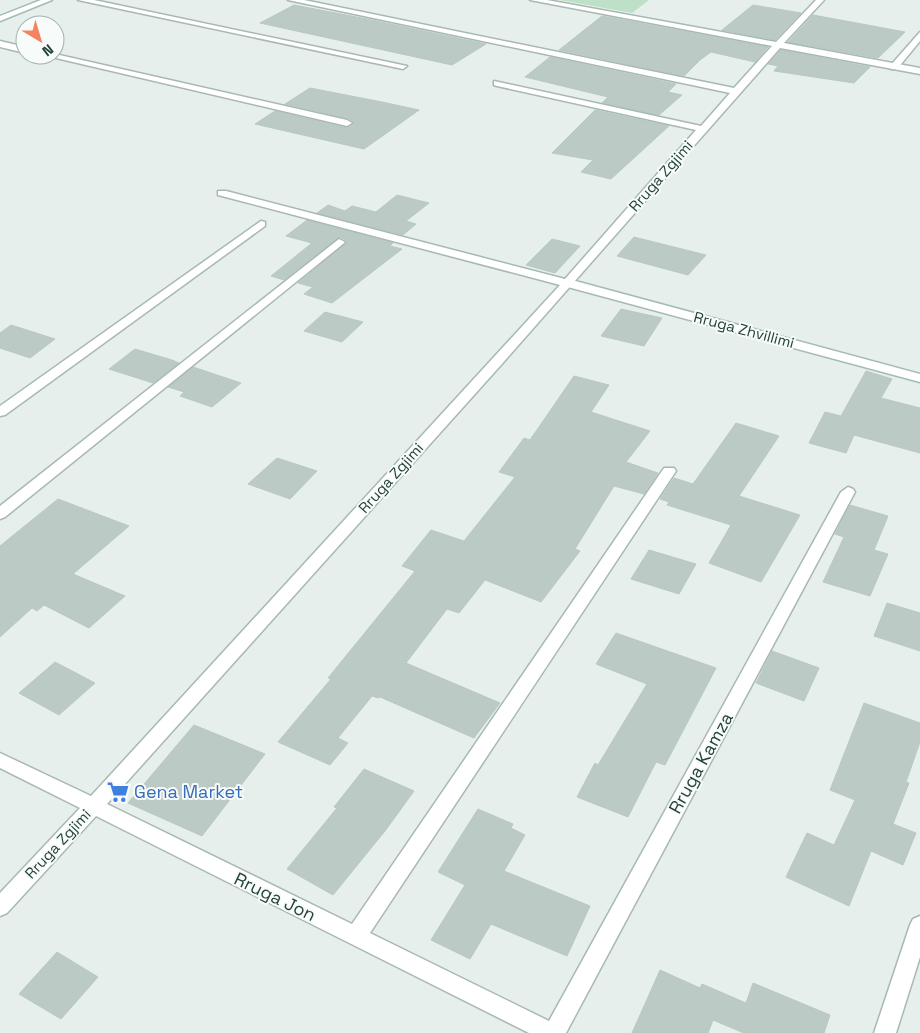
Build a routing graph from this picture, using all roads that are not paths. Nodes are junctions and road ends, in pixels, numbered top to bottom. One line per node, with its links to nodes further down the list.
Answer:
1 (48, 0): 6 (street)
2 (82, 0): 12 (street)
3 (292, 0): 16 (street)
4 (534, 0): 9 (street)
5 (820, 0): 9 (street, Rruga Zgjimi)
6 (0, 19)
7 (920, 35): 13 (street)
8 (0, 44): 10 (street)
9 (777, 44): 13 (street); 16 (street, Rruga Zgjimi)
10 (15, 48)
11 (65, 59): 17 (street)
12 (403, 66)
13 (894, 66): 14 (street)
14 (920, 72)
15 (497, 84): 18 (street)
16 (735, 91): 18 (street, Rruga Zgjimi)
17 (347, 122)
18 (703, 128): 22 (street, Rruga Zgjimi)
19 (222, 193): 22 (street, Rruga Zhvillimi)
20 (261, 224): 24 (street)
21 (339, 242): 27 (street)
22 (568, 283): 23 (street, Rruga Zhvillimi); 29 (street, Rruga Zgjimi)
23 (920, 378)
24 (0, 412)
25 (668, 471): 32 (street)
26 (848, 492): 33 (street, Rruga Kamza)
27 (0, 514)
28 (0, 760): 29 (street, Rruga Jon)
29 (93, 807): 30 (street, Rruga Zgjimi); 32 (street, Rruga Jon)
30 (0, 907)
31 (920, 925): 34 (street)
32 (356, 936): 33 (street, Rruga Jon)
33 (552, 1033)
34 (885, 1033)

